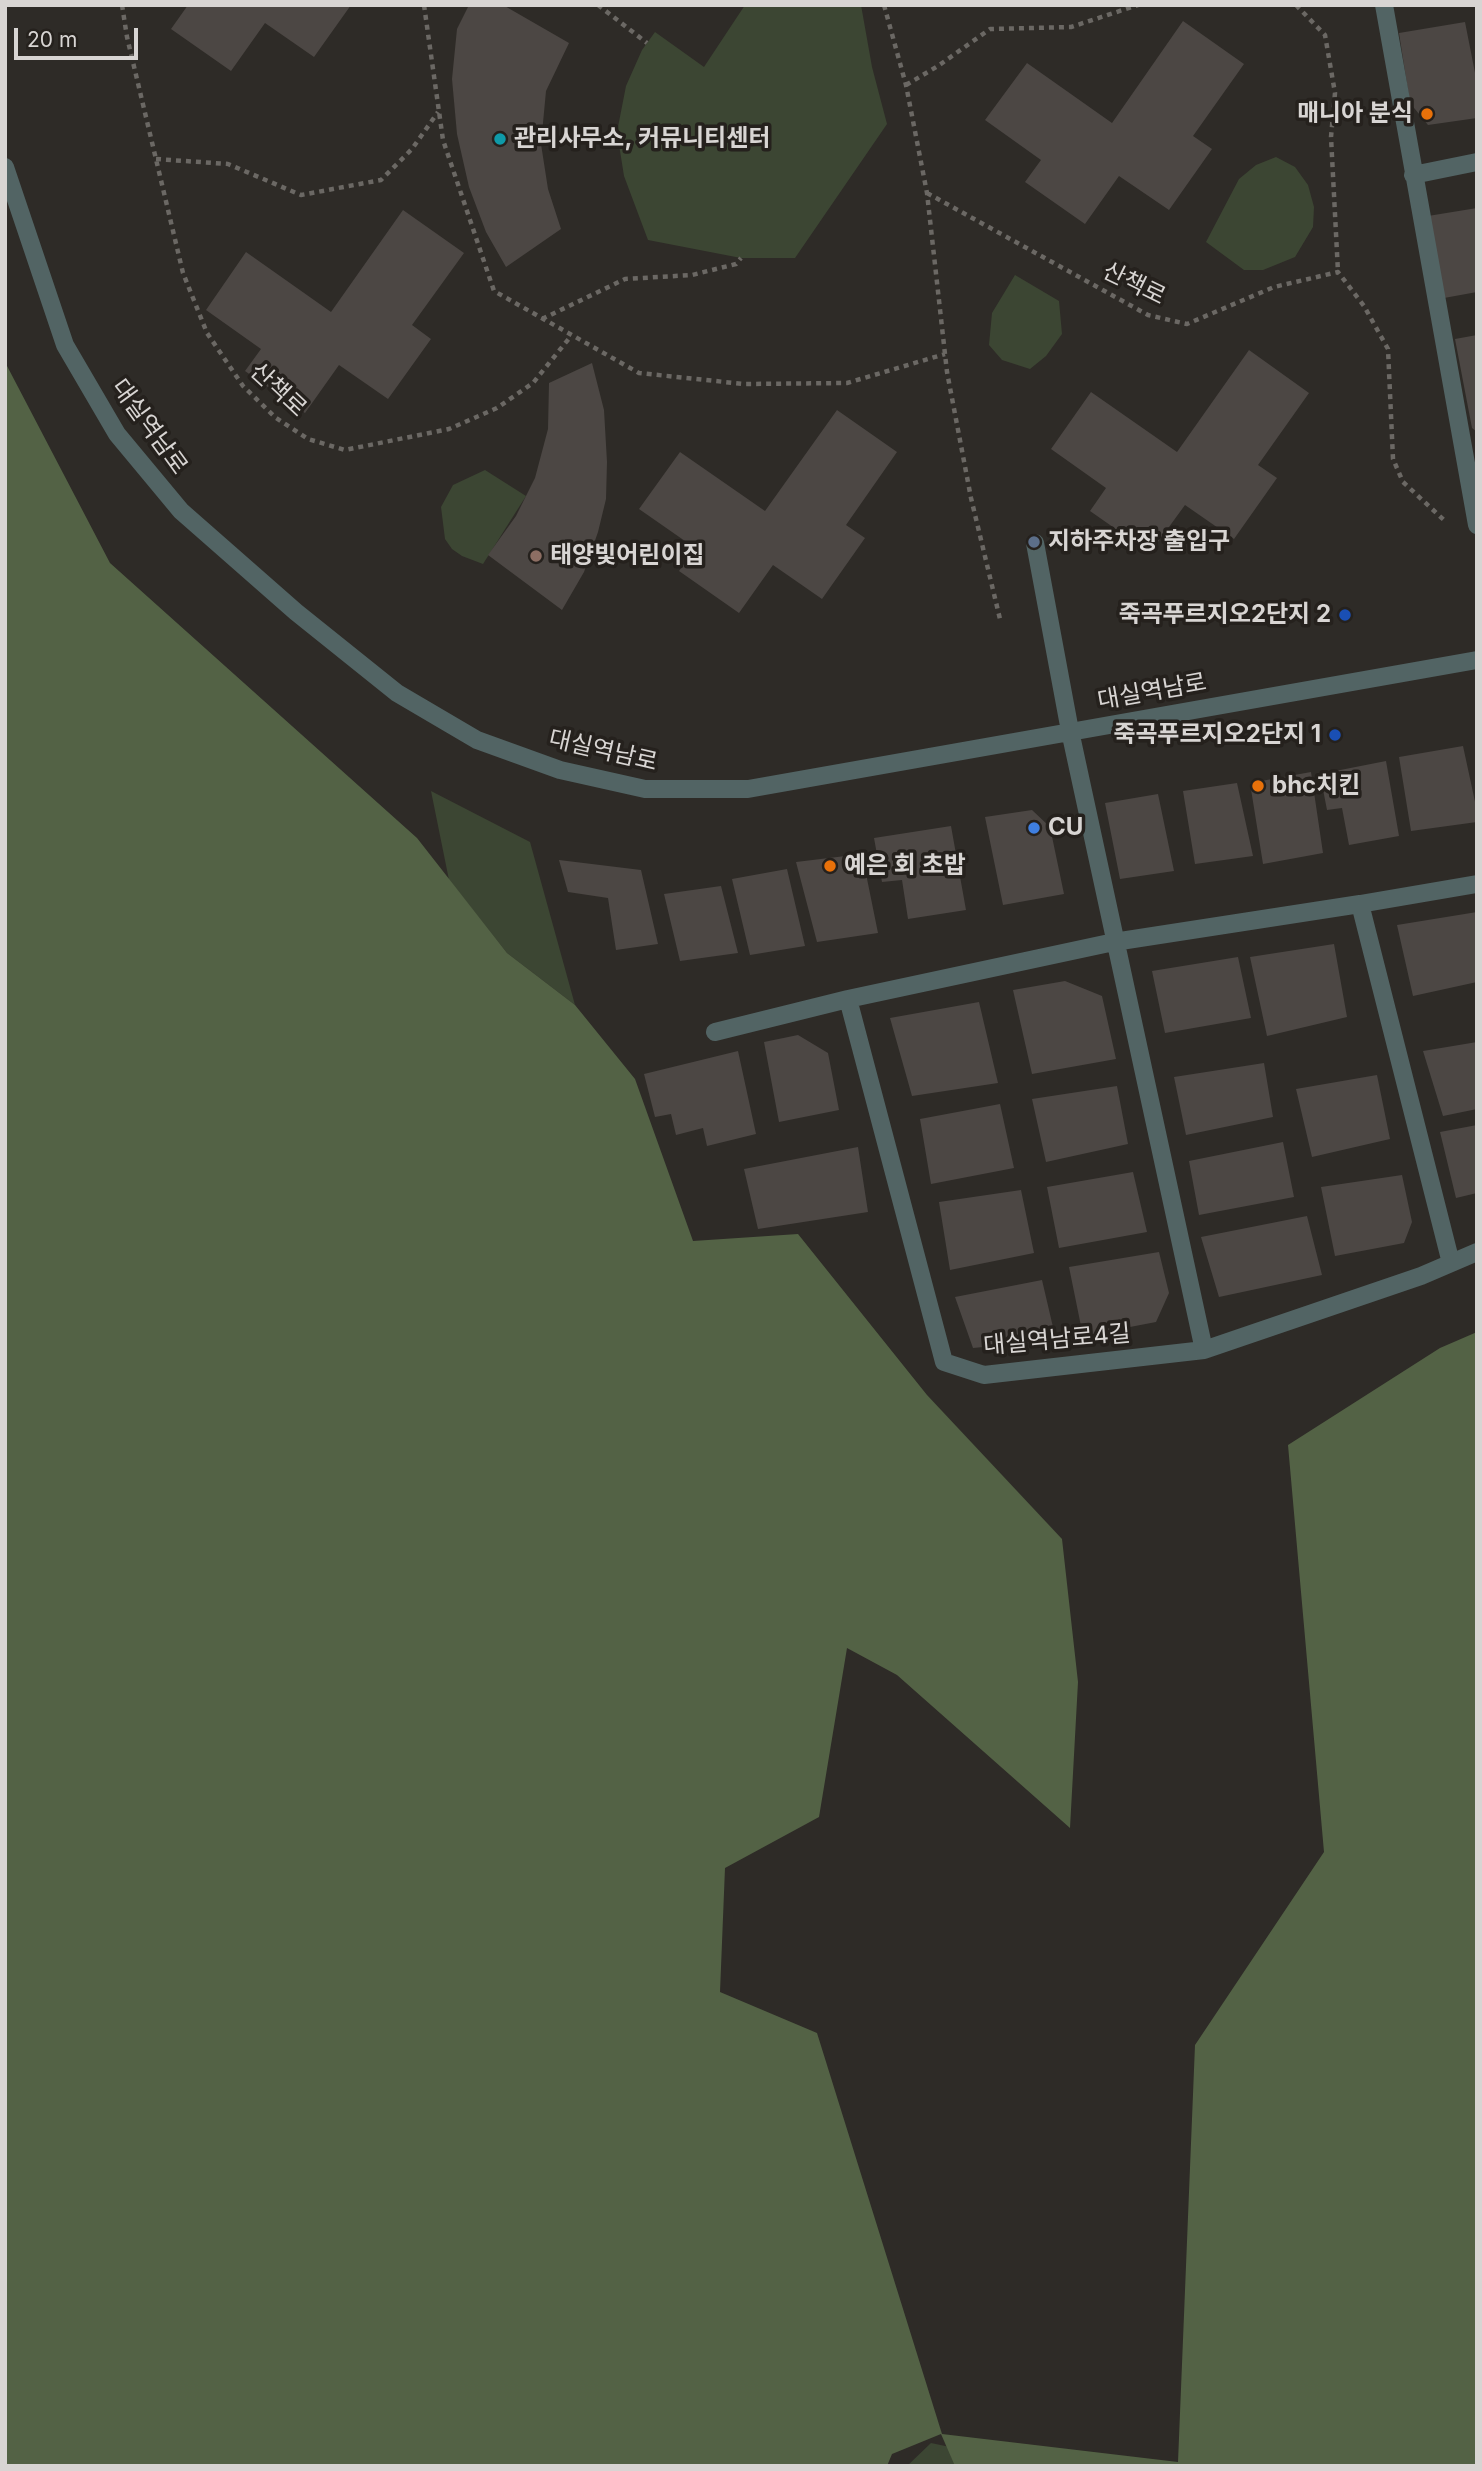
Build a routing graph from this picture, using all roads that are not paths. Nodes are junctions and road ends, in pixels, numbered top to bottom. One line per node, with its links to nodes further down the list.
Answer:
1 (1384, 5): 4 (street)
2 (1477, 162): 4 (street)
3 (5, 167): 9 (street, 대실역남로)
4 (1413, 174): 5 (street)
5 (1470, 450): 6 (street)
6 (1477, 525)
7 (1035, 543): 9 (street)
8 (1477, 660): 9 (street, 대실역남로)
9 (1070, 731): 12 (street)
10 (1477, 884): 11 (street)
11 (1360, 904): 12 (street); 16 (street)
12 (1114, 942): 13 (street); 17 (street)
13 (848, 999): 14 (street); 17 (street, 대실역남로4길)
14 (715, 1032)
15 (1477, 1252): 16 (street, 대실역남로4길)
16 (1451, 1263): 17 (street, 대실역남로4길)
17 (1204, 1350)

